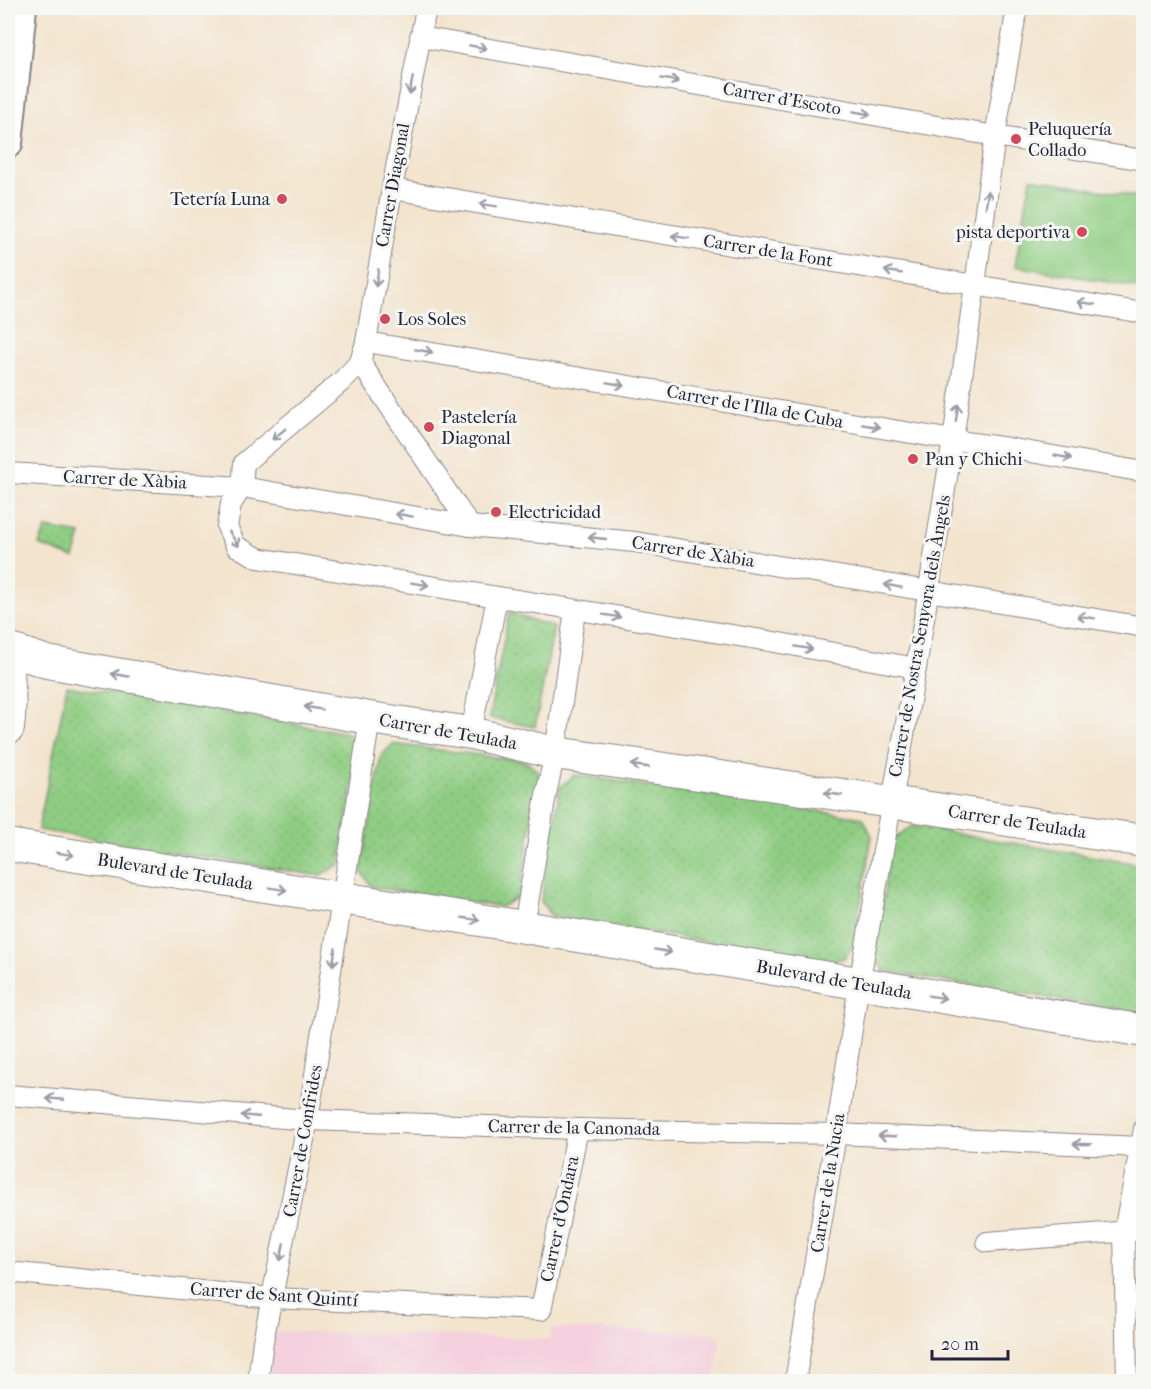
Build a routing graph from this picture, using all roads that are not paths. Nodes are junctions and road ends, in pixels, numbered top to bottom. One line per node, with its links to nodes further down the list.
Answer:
1 (22, 8): 6 (main road)
2 (426, 8): 4 (street, Carrer Diagonal)
3 (1017, 8): 5 (street, Carrer de Nostra Senyora dels Àngels)
4 (420, 37): 5 (street, Carrer d'Escoto, one-way to 5); 8 (street, Carrer Diagonal, one-way to 8)
5 (995, 136): 7 (street, Carrer d'Escoto); 9 (street, Carrer de Nostra Senyora dels Àngels, one-way to 5)
6 (8, 143)
7 (1143, 160)
8 (392, 189): 9 (street, Carrer de la Font, one-way to 8); 11 (street, Carrer Diagonal, one-way to 11)
9 (975, 285): 10 (street, Carrer de la Font, one-way to 9); 13 (street, Carrer de Nostra Senyora dels Àngels, one-way to 9)
10 (1143, 313)
11 (366, 342): 12 (street, Carrer Diagonal); 13 (street, Carrer de l'Illa de Cuba, one-way to 13)
12 (360, 362): 16 (street, Carrer Diagonal, one-way to 16); 17 (street)
13 (953, 440): 14 (street, Carrer de l'Illa de Cuba, one-way to 14); 18 (street, Carrer de Nostra Senyora dels Àngels)
14 (1143, 472)
15 (8, 473): 16 (street, Carrer de Xàbia)
16 (242, 487): 17 (street, Carrer de Xàbia, one-way to 16); 19 (street, one-way to 19)
17 (470, 526): 18 (street, Carrer de Xàbia, one-way to 17)
18 (927, 592): 21 (street, Carrer de Xàbia, one-way to 18); 23 (street, Carrer de Nostra Senyora dels Àngels)
19 (497, 597): 20 (street); 27 (street)
20 (576, 610): 23 (street, one-way to 23); 28 (street)
21 (1143, 627)
22 (8, 649): 25 (main road, Carrer de Teulada, one-way to 22)
23 (915, 668): 29 (street, Carrer de Nostra Senyora dels Àngels)
24 (8, 675): 26 (main road)
25 (370, 718): 27 (main road, Carrer de Teulada); 32 (street)
26 (8, 728)
27 (471, 733): 28 (main road, Carrer de Teulada)
28 (555, 753): 29 (main road, Carrer de Teulada, one-way to 28); 33 (street)
29 (891, 802): 30 (main road, Carrer de Teulada); 34 (street)
30 (1143, 841)
31 (8, 845): 32 (main road, Bulevard de Teulada, one-way to 32)
32 (343, 899): 33 (main road, Bulevard de Teulada, one-way to 33); 37 (street, Carrer de Confrides, one-way to 37)
33 (524, 927): 34 (main road, Bulevard de Teulada, one-way to 34)
34 (859, 984): 35 (main road, Bulevard de Teulada, one-way to 35); 39 (street, Carrer de la Nucia)
35 (1143, 1031)
36 (8, 1095): 37 (street, Carrer de la Canonada, one-way to 36)
37 (308, 1120): 38 (street, Carrer de la Canonada); 44 (street, Carrer de Confrides, one-way to 44)
38 (578, 1129): 39 (street, Carrer de la Canonada); 45 (street, Carrer d'Ondara)
39 (837, 1134): 40 (street, Carrer de la Canonada, one-way to 39); 47 (street, Carrer de la Nucia)
40 (1142, 1138): 41 (street)
41 (1134, 1230): 42 (street); 48 (street)
42 (987, 1242)
43 (8, 1272): 44 (street, Carrer de Sant Quintí)
44 (273, 1298): 45 (street, Carrer de Sant Quintí); 46 (street, Carrer de Confrides)
45 (541, 1310)
46 (258, 1382)
47 (795, 1382)
48 (1127, 1382)

